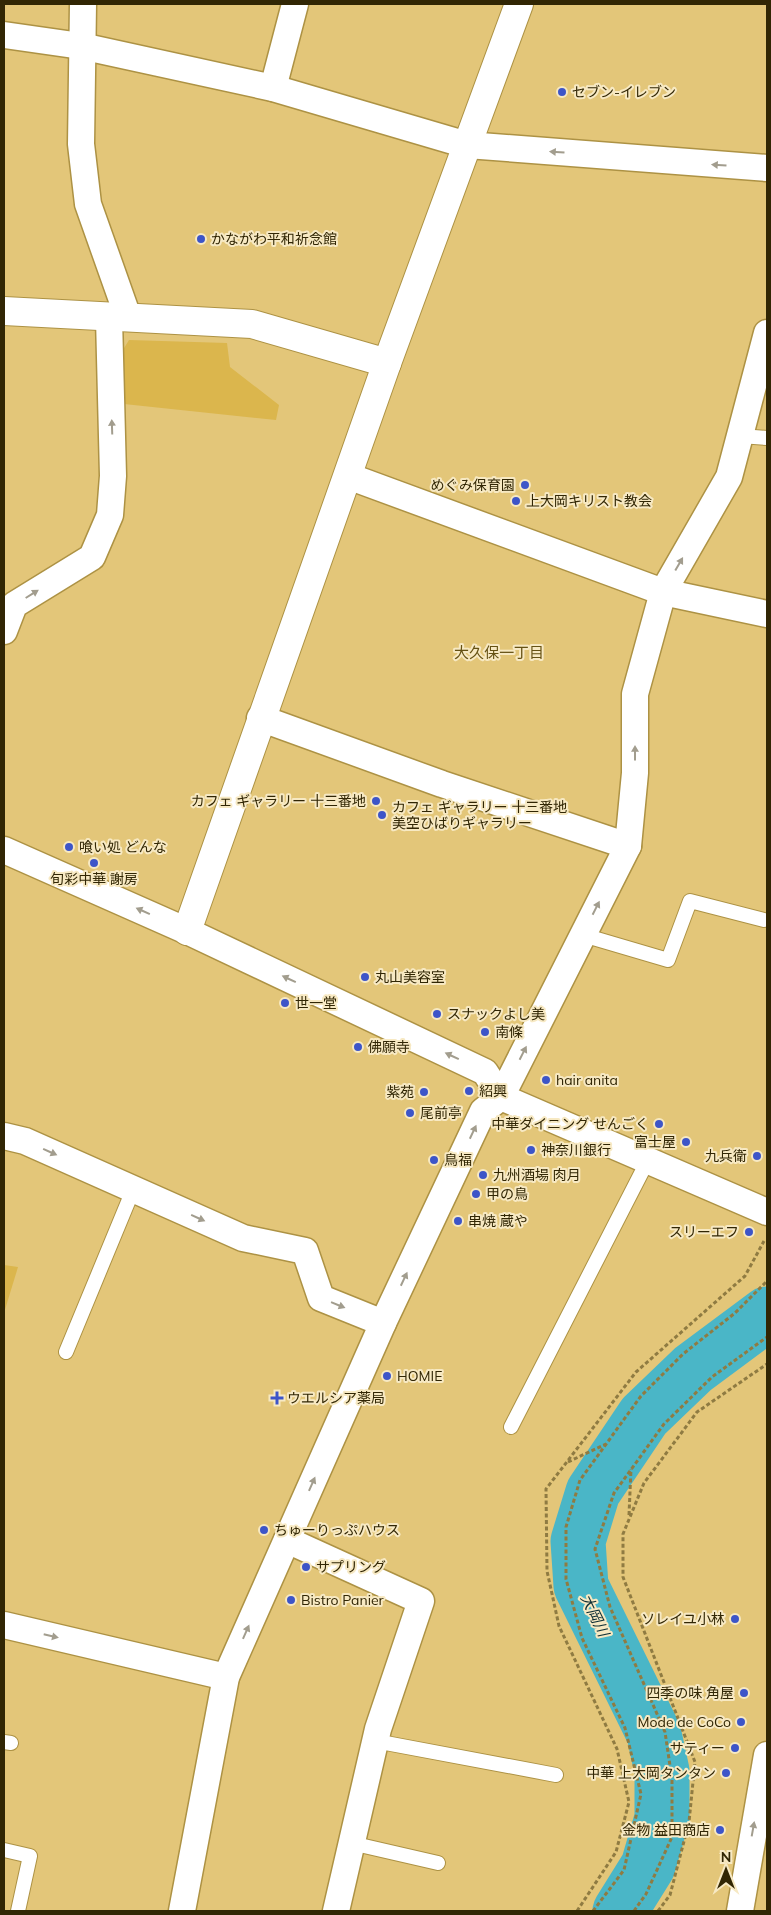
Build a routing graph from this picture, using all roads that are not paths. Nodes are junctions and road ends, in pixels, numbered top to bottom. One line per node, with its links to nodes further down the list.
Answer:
1 (83, 4): 5 (street)
2 (295, 4): 6 (street)
3 (519, 4): 7 (street)
4 (4, 35): 5 (street)
5 (81, 46): 6 (street); 10 (street)
6 (273, 88): 7 (street)
7 (467, 146): 8 (street, one-way to 7); 12 (street)
8 (767, 168)
9 (4, 311): 10 (street)
10 (118, 318): 12 (street); 18 (street, one-way to 10)
11 (767, 332): 13 (street)
12 (387, 363): 15 (street)
13 (740, 436): 14 (lane); 16 (street, one-way to 13)
14 (767, 438)
15 (348, 476): 16 (street); 19 (street)
16 (663, 592): 17 (street); 20 (street, one-way to 16)
17 (767, 614)
18 (4, 631)
19 (260, 718): 20 (street); 23 (street)
20 (628, 846): 24 (street, one-way to 20)
21 (4, 850): 23 (street, one-way to 21)
22 (764, 920): 24 (lane)
23 (187, 931): 25 (street, one-way to 23)
24 (583, 935): 25 (street, one-way to 24)
25 (501, 1097): 27 (street); 30 (street, one-way to 25)
26 (4, 1136): 28 (street, one-way to 28)
27 (648, 1160): 29 (street); 32 (lane)
28 (133, 1190): 30 (street, one-way to 30); 31 (lane)
29 (767, 1212)
30 (383, 1323): 33 (street, one-way to 30)
31 (66, 1352)
32 (511, 1428)
33 (287, 1540): 35 (street, one-way to 33); 36 (street)
34 (4, 1625): 35 (street, one-way to 35)
35 (226, 1677): 43 (street)
36 (375, 1741): 38 (lane); 39 (street)
37 (767, 1755): 45 (street, one-way to 37)
38 (556, 1775)
39 (351, 1843): 41 (lane); 44 (street)
40 (4, 1850): 42 (lane)
41 (438, 1863)
42 (18, 1911)
43 (182, 1911)
44 (336, 1911)
45 (740, 1911)

